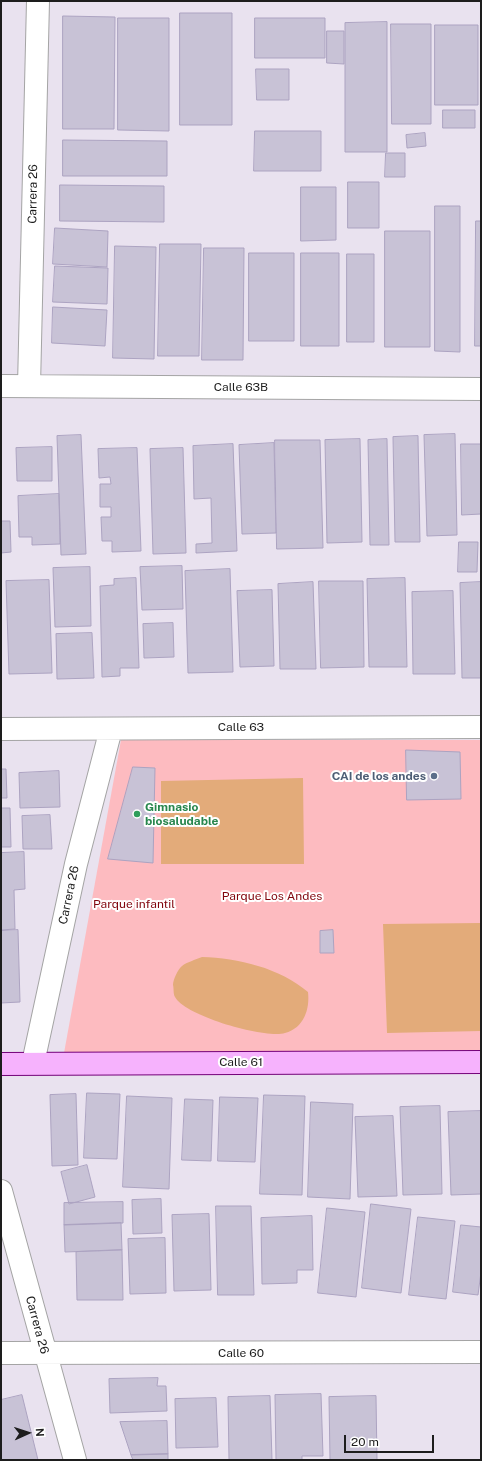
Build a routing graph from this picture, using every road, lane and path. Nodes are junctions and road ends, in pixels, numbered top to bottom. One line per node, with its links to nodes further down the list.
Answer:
1 (38, 1): 3 (street, Carrera 26)
2 (1, 386): 3 (street, Calle 63B)
3 (28, 386): 4 (street, Calle 63B)
4 (481, 389)
5 (481, 727): 7 (street, Calle 63)
6 (1, 729): 7 (street, Calle 63)
7 (111, 729): 9 (street, Carrera 26)
8 (481, 1062): 9 (street, Calle 61)
9 (33, 1063): 10 (street, Calle 61)
10 (1, 1064)
11 (1, 1190): 14 (street, Carrera 26)
12 (481, 1352): 14 (street, Calle 60)
13 (1, 1353): 14 (street, Calle 60)
14 (45, 1354): 15 (street, Carrera 26)
15 (75, 1460)

